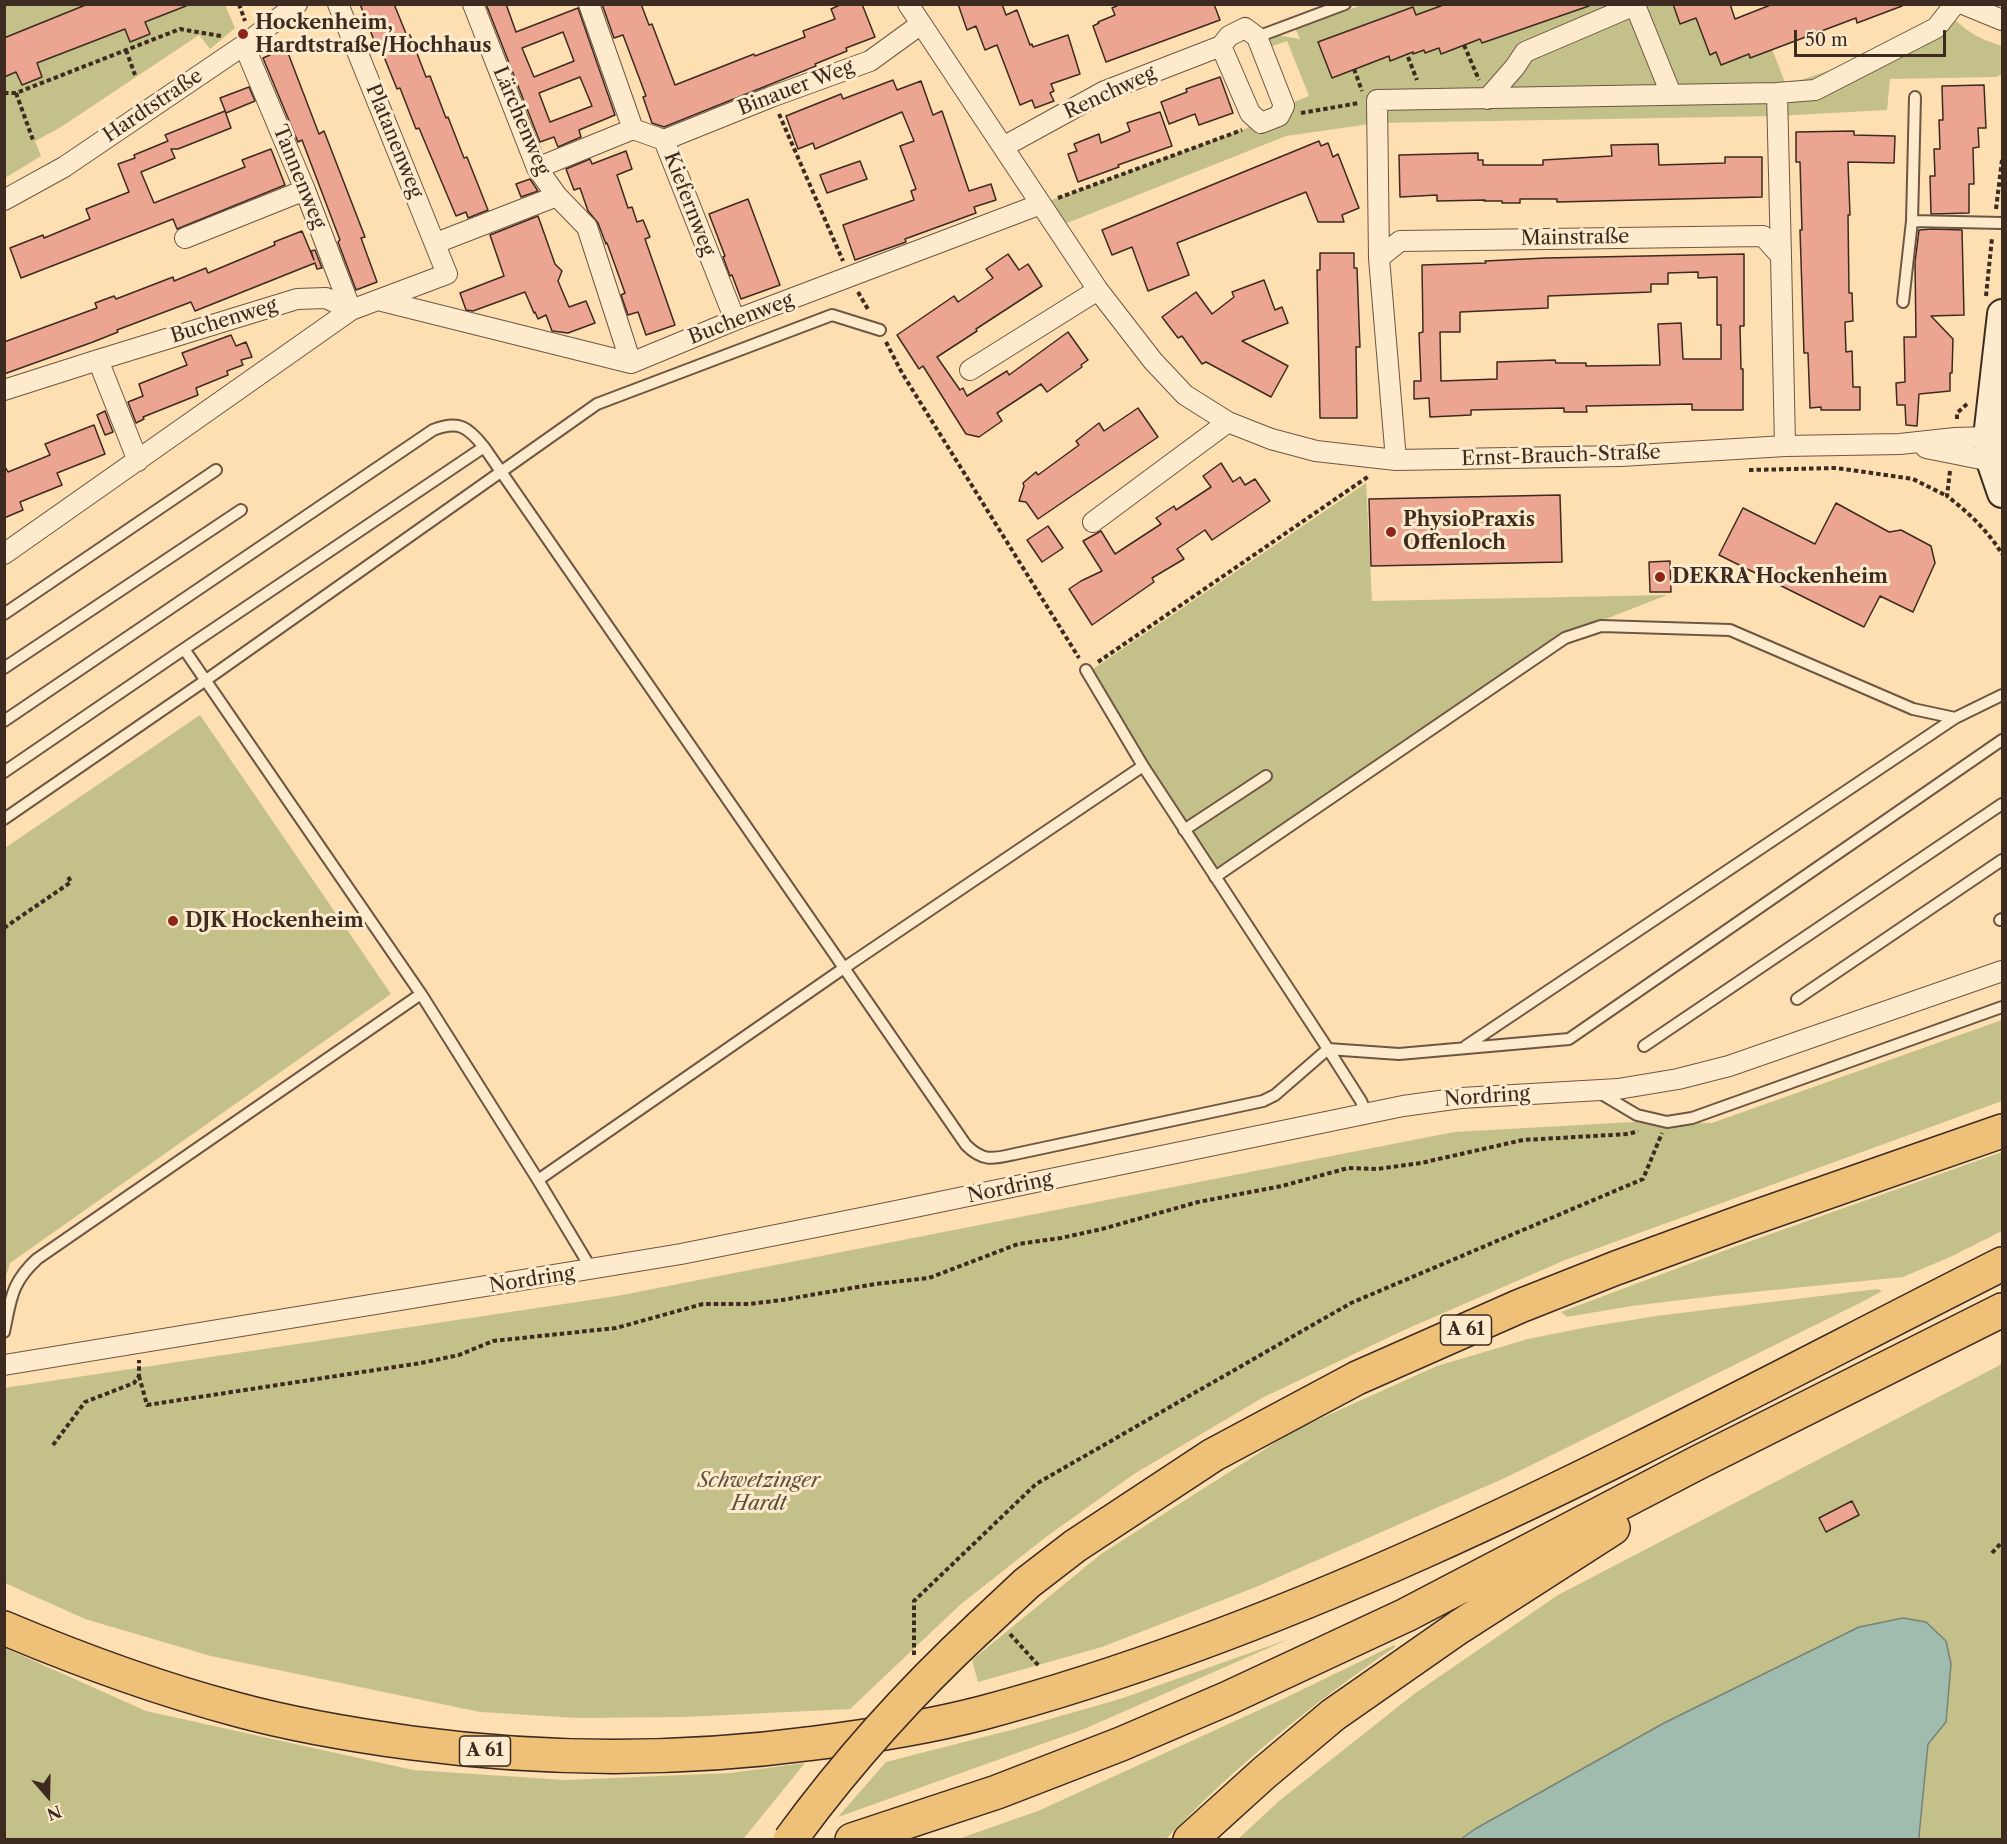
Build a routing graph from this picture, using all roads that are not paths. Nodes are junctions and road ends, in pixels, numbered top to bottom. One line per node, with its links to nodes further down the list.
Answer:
1 (297, 4): 12 (street, Hardtstraße)
2 (338, 4): 29 (street, Platanenweg)
3 (473, 4): 21 (street, Lärchenweg)
4 (589, 4): 18 (street)
5 (908, 4): 10 (street, Ernst-Brauch-Straße)
6 (1345, 4): 11 (lane)
7 (1955, 4): 14 (street)
8 (1963, 4): 9 (street)
9 (2002, 20)
10 (921, 24): 19 (street, Binauer Weg); 20 (street, Ernst-Brauch-Straße)
11 (1257, 38): 13 (street, Renchweg); 13 (street)
12 (247, 43): 22 (street, Tannenweg); 24 (street, Hardtstraße)
13 (1221, 46): 20 (street, Renchweg)
14 (1777, 93): 15 (street); 30 (street)
15 (1671, 94): 17 (street); 17 (street)
16 (1915, 97): 26 (lane)
17 (1487, 99): 31 (street)
18 (633, 129): 19 (street, Kiefernweg); 21 (street)
19 (664, 140): 37 (street, Kiefernweg)
20 (1004, 147): 25 (street, Ernst-Brauch-Straße)
21 (537, 168): 23 (street, Lärchenweg)
22 (305, 190): 28 (street); 35 (street, Tannenweg)
23 (557, 195): 29 (street); 41 (street, Lärchenweg)
24 (4, 200)
25 (1041, 204): 32 (street, Ernst-Brauch-Straße); 37 (street, Buchenweg)
26 (1912, 221): 27 (lane); 34 (lane)
27 (2002, 223)
28 (185, 238)
29 (436, 243): 33 (street)
30 (1781, 256): 31 (street, Mainstraße); 45 (street)
31 (1379, 258): 48 (street)
32 (1098, 290): 42 (street); 44 (street, Ernst-Brauch-Straße)
33 (378, 300): 35 (street); 41 (street)
34 (1903, 302)
35 (351, 310): 40 (street, Buchenweg); 49 (street)
36 (2002, 314): 39 (main road)
37 (735, 320): 41 (street, Buchenweg)
38 (880, 330): 51 (lane)
39 (2000, 353): 47 (main road)
40 (98, 360): 43 (street, Buchenweg); 49 (street)
41 (631, 363)
42 (970, 370)
43 (4, 390)
44 (1228, 422): 48 (street, Ernst-Brauch-Straße); 54 (street)
45 (1785, 446): 47 (street, Ernst-Brauch-Straße); 48 (street, Ernst-Brauch-Straße)
46 (484, 447): 51 (lane); 57 (lane); 63 (lane)
47 (1989, 449): 52 (main road)
48 (1396, 460)
49 (138, 461): 55 (street)
50 (216, 470): 56 (lane)
51 (501, 473): 60 (lane); 73 (lane)
52 (2002, 493)
53 (241, 510): 58 (lane)
54 (1093, 522)
55 (4, 554)
56 (4, 614)
57 (184, 649): 60 (lane); 66 (lane)
58 (4, 668)
59 (1086, 670): 65 (lane)
60 (206, 680): 69 (lane); 75 (lane)
61 (2002, 695): 62 (lane)
62 (1954, 718): 72 (lane); 79 (lane)
63 (4, 721)
64 (2002, 740): 79 (lane)
65 (1143, 766): 70 (lane); 73 (lane)
66 (4, 772)
67 (1266, 776): 70 (lane)
68 (2002, 804): 78 (lane)
69 (4, 819)
70 (1184, 830): 72 (lane)
71 (2002, 860): 76 (lane)
72 (1215, 877): 80 (lane)
73 (843, 968): 80 (lane); 84 (lane)
74 (2002, 971): 81 (street, Nordring)
75 (421, 994): 84 (lane); 88 (lane)
76 (1797, 999)
77 (2002, 1007): 81 (lane)
78 (1644, 1046)
79 (1463, 1048): 80 (lane)
80 (1328, 1049): 82 (lane)
81 (1596, 1090): 82 (street, Nordring)
82 (1366, 1113): 86 (street, Nordring)
83 (2002, 1131): 92 (highway, A 61, bridge)
84 (538, 1179): 86 (lane)
85 (2002, 1264): 91 (highway, A 61)
86 (592, 1270): 89 (street, Nordring)
87 (2002, 1310): 90 (highway)
88 (4, 1332)
89 (4, 1365)
90 (1697, 1463): 93 (highway); 94 (highway)
91 (4, 1628)
92 (790, 1839)
93 (852, 1839)
94 (1190, 1839)

